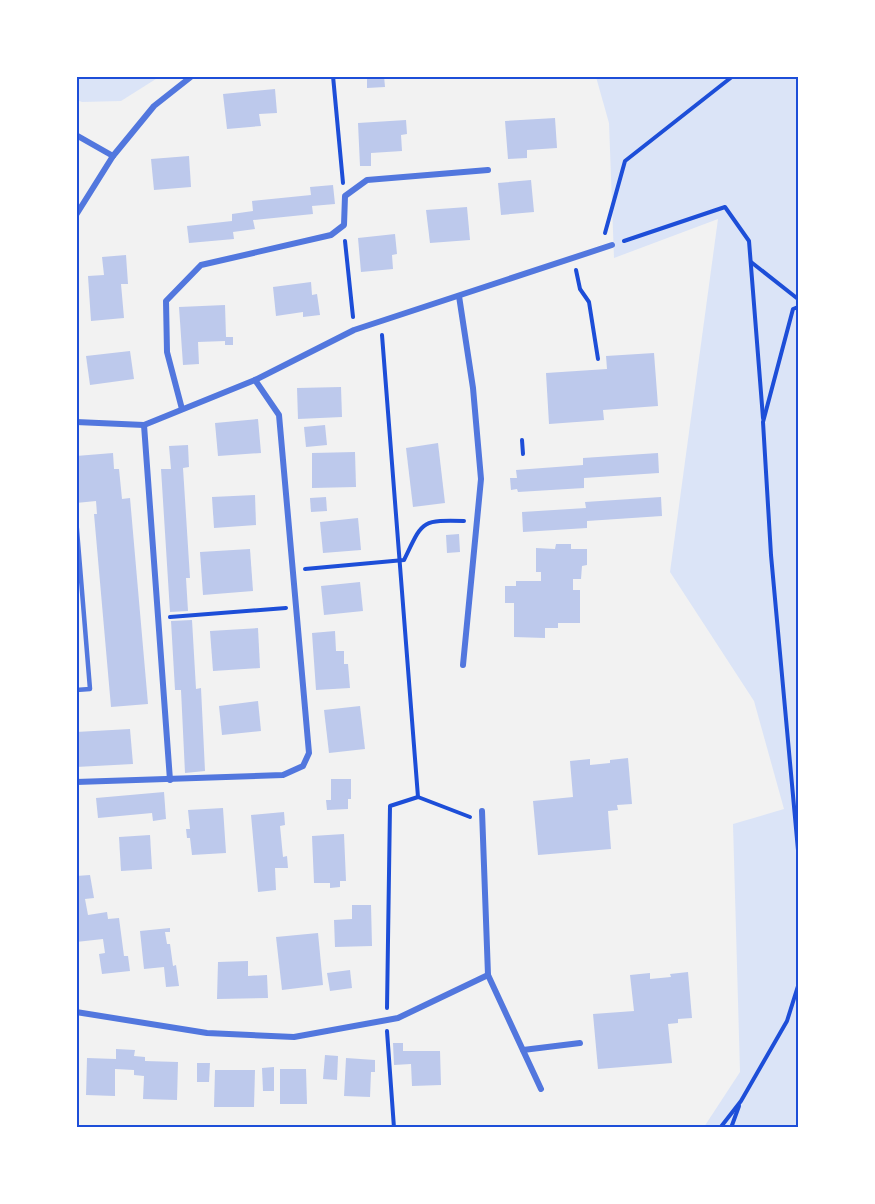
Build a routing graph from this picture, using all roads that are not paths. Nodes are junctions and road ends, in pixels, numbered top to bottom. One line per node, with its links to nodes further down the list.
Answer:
1 (192, 76): 3 (street)
2 (76, 135): 3 (street)
3 (113, 156): 5 (street)
4 (488, 170): 9 (street)
5 (76, 215)
6 (612, 245): 7 (street)
7 (459, 297): 8 (street); 13 (street)
8 (255, 380): 9 (street); 15 (street)
9 (182, 409): 11 (street)
10 (76, 422): 11 (street)
11 (144, 425): 15 (street)
12 (76, 518): 14 (lane)
13 (463, 664)
14 (76, 690)
15 (170, 780): 16 (street)
16 (76, 782)
17 (482, 811): 18 (street)
18 (488, 975): 19 (street); 21 (street)
19 (76, 1012)
20 (580, 1043): 21 (street)
21 (523, 1050): 22 (street)
22 (541, 1089)

